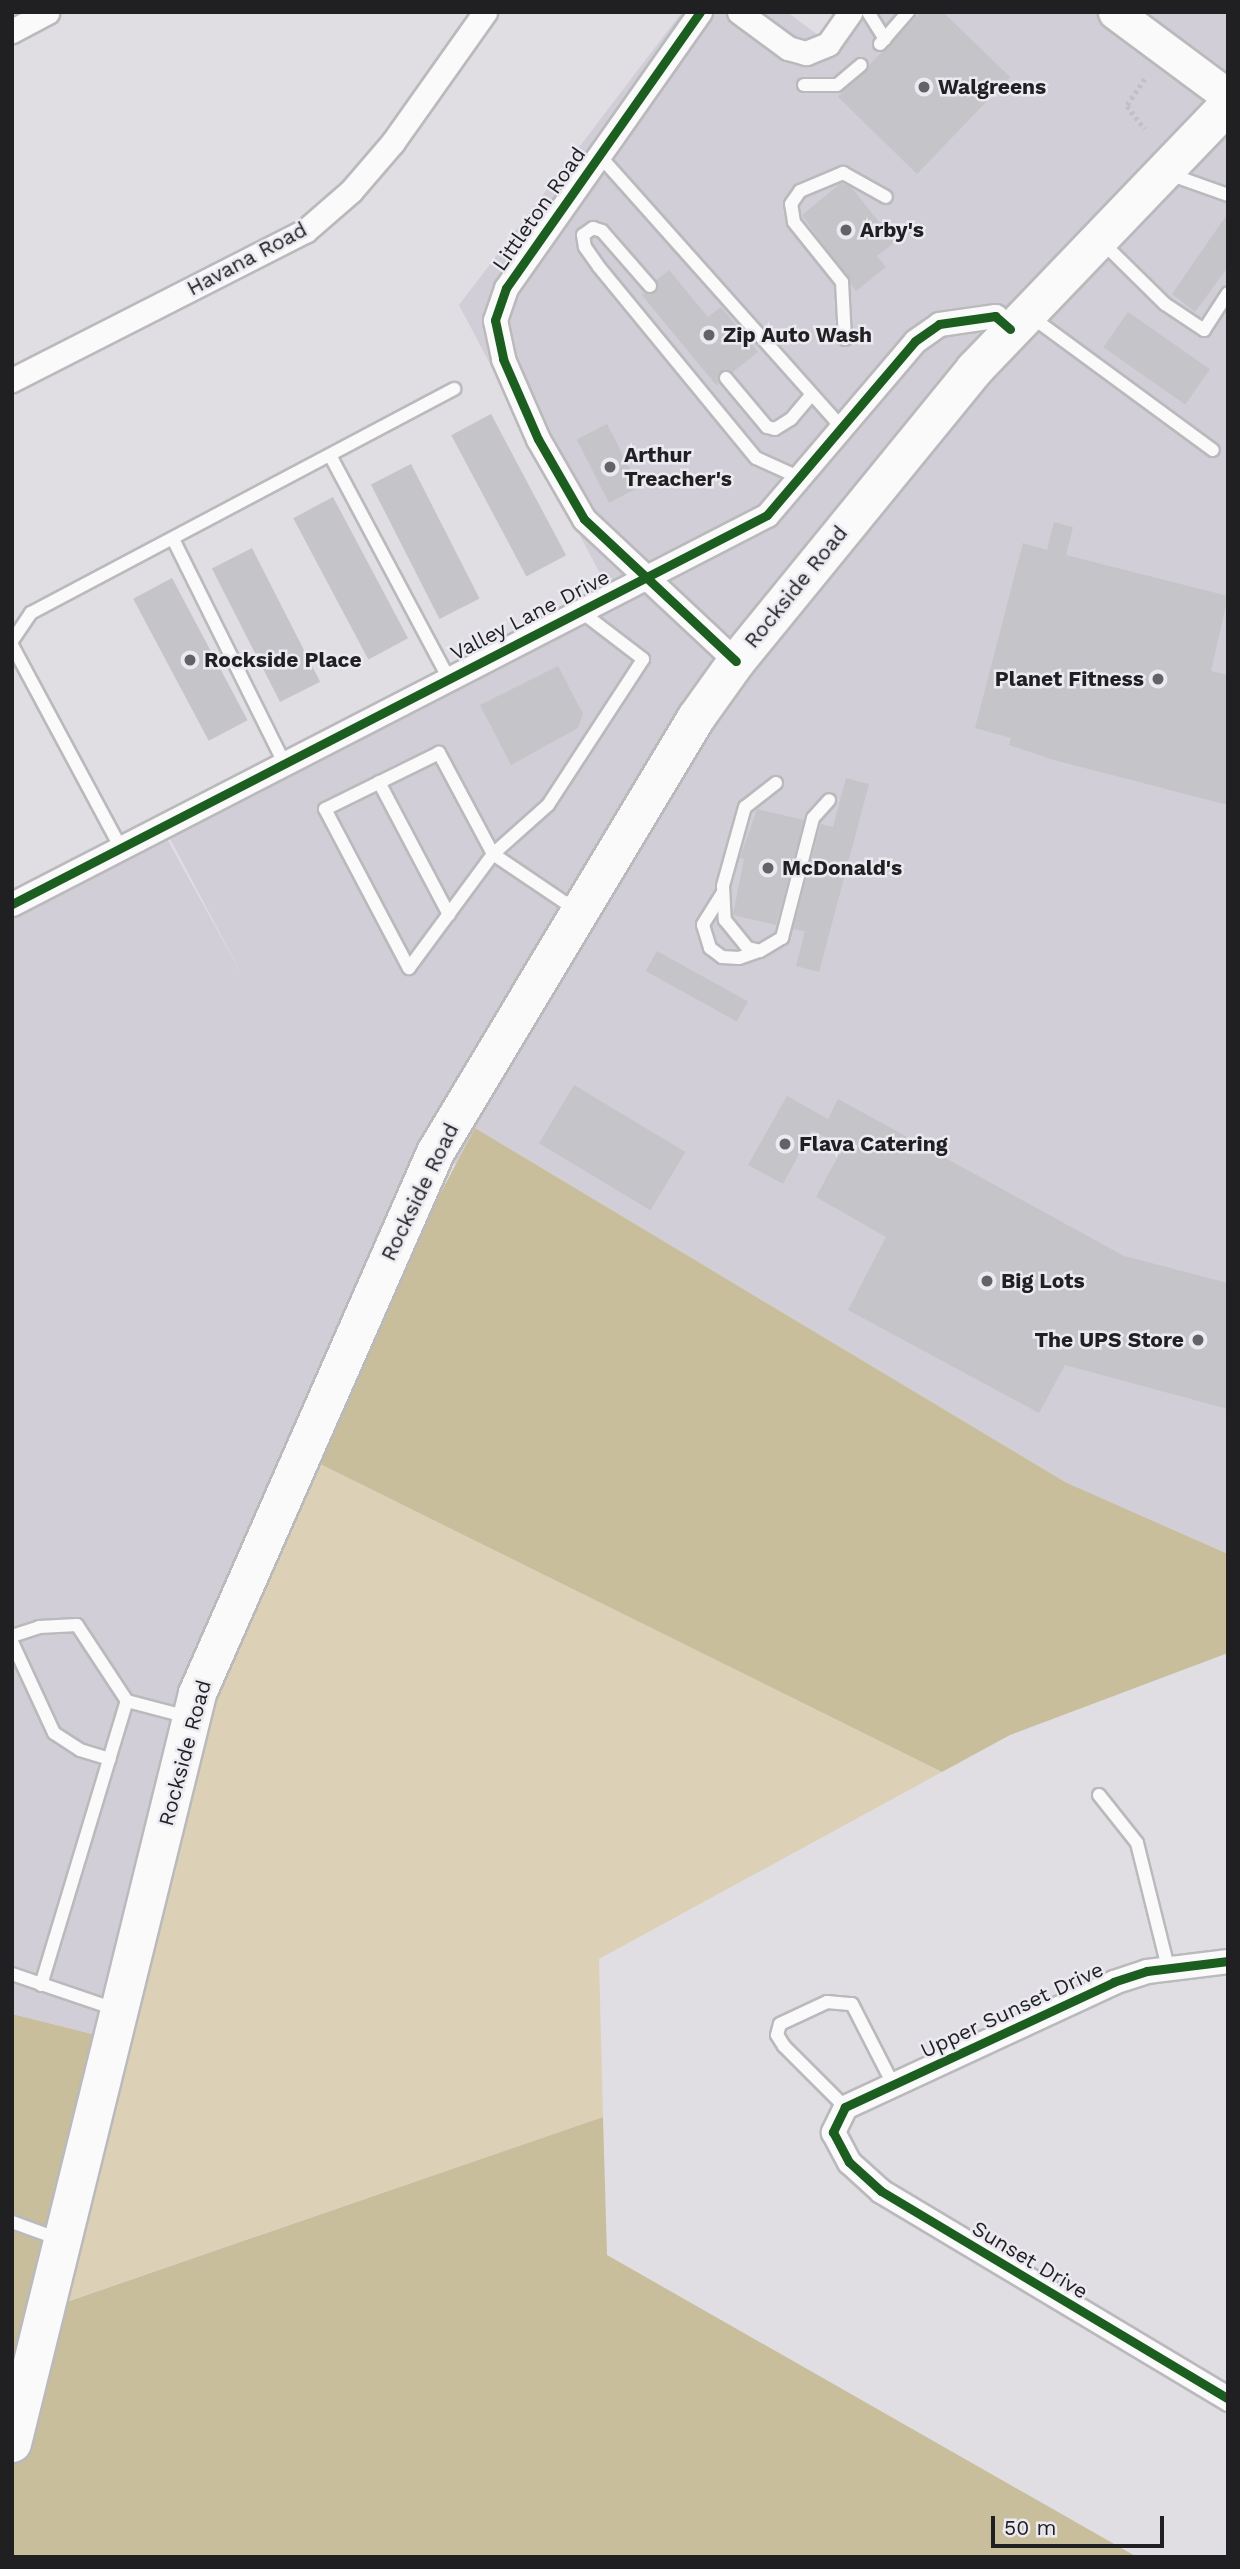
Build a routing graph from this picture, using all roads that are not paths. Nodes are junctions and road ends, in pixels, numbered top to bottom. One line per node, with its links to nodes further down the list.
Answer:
1 (47, 12): 9 (street)
2 (485, 12): 24 (street, Havana Road)
3 (700, 12): 14 (street, Littleton Road)
4 (739, 12): 5 (street)
5 (850, 12)
6 (868, 12): 7 (lane)
7 (908, 12)
8 (1132, 17): 12 (main road)
9 (12, 31)
10 (861, 65): 11 (lane)
11 (804, 85)
12 (1228, 96)
13 (1228, 104): 15 (main road, Rockside Road)
14 (599, 155): 26 (lane); 32 (street, Littleton Road)
15 (1162, 171): 16 (lane); 18 (main road, Rockside Road)
16 (1228, 195)
17 (886, 197): 22 (lane)
18 (1098, 237): 20 (lane); 21 (main road, Rockside Road)
19 (650, 286): 30 (lane)
20 (1228, 293)
21 (1018, 321): 27 (street, Valley Lane Drive); 28 (lane); 35 (main road, Rockside Road)
22 (845, 339)
23 (726, 378): 26 (lane)
24 (12, 380)
25 (454, 389): 29 (lane)
26 (810, 396): 27 (lane)
27 (842, 428): 30 (street, Valley Lane Drive)
28 (1213, 450)
29 (331, 457): 31 (lane); 36 (lane)
30 (800, 478): 32 (street, Valley Lane Drive)
31 (173, 539): 34 (lane); 37 (lane)
32 (647, 576): 33 (street, Valley Lane Drive); 35 (street, Littleton Road)
33 (578, 610): 36 (street, Valley Lane Drive); 42 (lane)
34 (12, 643): 41 (lane)
35 (736, 661): 45 (main road, Rockside Road)
36 (448, 677): 37 (street, Valley Lane Drive)
37 (284, 761): 41 (street, Valley Lane Drive)
38 (379, 782): 42 (lane); 46 (lane); 46 (lane)
39 (776, 783): 43 (lane)
40 (828, 800): 47 (lane)
41 (120, 846): 44 (street, Valley Lane Drive)
42 (493, 855): 45 (lane); 46 (lane)
43 (723, 894): 47 (lane); 47 (lane)
44 (12, 904)
45 (579, 912): 51 (main road, Rockside Road)
46 (449, 915)
47 (760, 951)
48 (12, 1636): 50 (lane)
49 (12, 1642): 52 (lane)
50 (127, 1701): 51 (lane); 52 (lane)
51 (191, 1718): 58 (main road, Rockside Road)
52 (110, 1759): 57 (lane)
53 (1099, 1795): 55 (lane)
54 (1228, 1961): 55 (street, Upper Sunset Drive)
55 (1168, 1967): 59 (street, Upper Sunset Drive)
56 (12, 1974): 57 (lane)
57 (41, 1985): 58 (lane)
58 (119, 2010): 62 (main road, Rockside Road)
59 (892, 2084): 60 (street, Upper Sunset Drive); 60 (lane)
60 (845, 2106): 63 (street, Sunset Drive)
61 (12, 2222): 62 (lane)
62 (62, 2240): 64 (main road, Rockside Road)
63 (1228, 2399)
64 (12, 2443)

